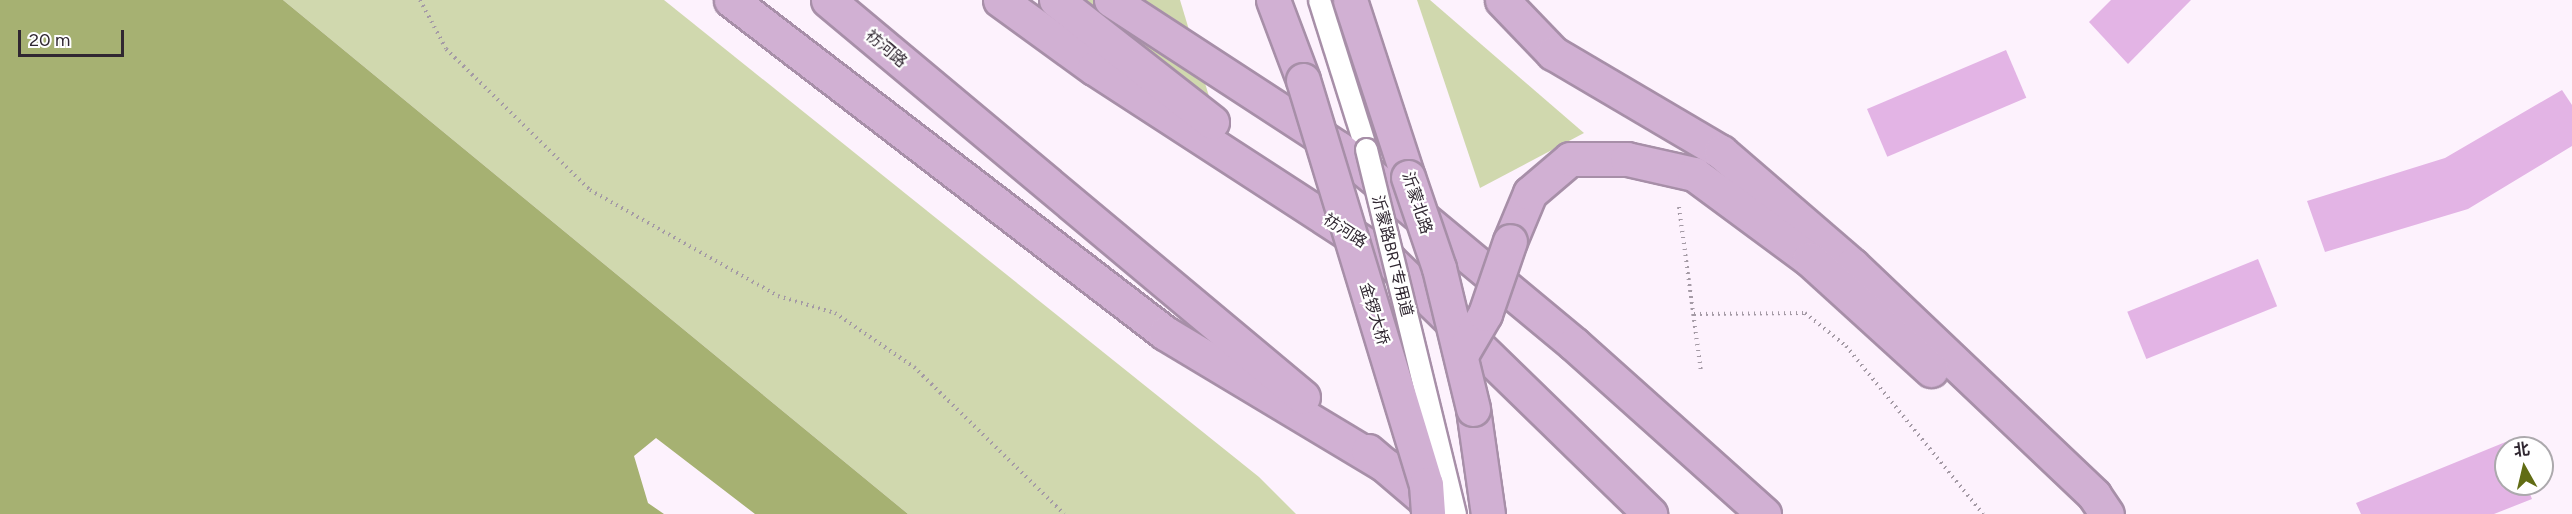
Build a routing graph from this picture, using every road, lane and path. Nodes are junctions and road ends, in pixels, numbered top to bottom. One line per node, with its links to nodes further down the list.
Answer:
1 (420, 0): 17 (path)
2 (731, 0): 16 (main road)
3 (828, 0): 16 (main road, 祊河路)
4 (1000, 0): 12 (main road, 祊河路)
5 (1056, 0): 12 (main road)
6 (1111, 0): 23 (main road)
7 (1273, 0): 18 (main road, 金锣大桥, bridge)
8 (1319, 0): 20 (lane, 沂蒙路BRT专用道, bridge)
9 (1350, 0): 14 (main road, 沂蒙北路, bridge)
10 (1502, 0): 26 (main road)
11 (1678, 197): 13 (path)
12 (1389, 259): 22 (main road, 祊河路)
13 (1694, 314): 15 (path); 24 (path)
14 (1461, 355): 21 (main road, 沂蒙北路, bridge); 25 (main road, bridge)
15 (1701, 372)
16 (1385, 465): 19 (main road, 祊河路)
17 (1064, 514)
18 (1428, 514)
19 (1442, 514)
20 (1455, 514)
21 (1488, 514)
22 (1650, 514)
23 (1764, 514)
24 (1983, 514)
25 (2087, 514)
26 (2107, 514)

